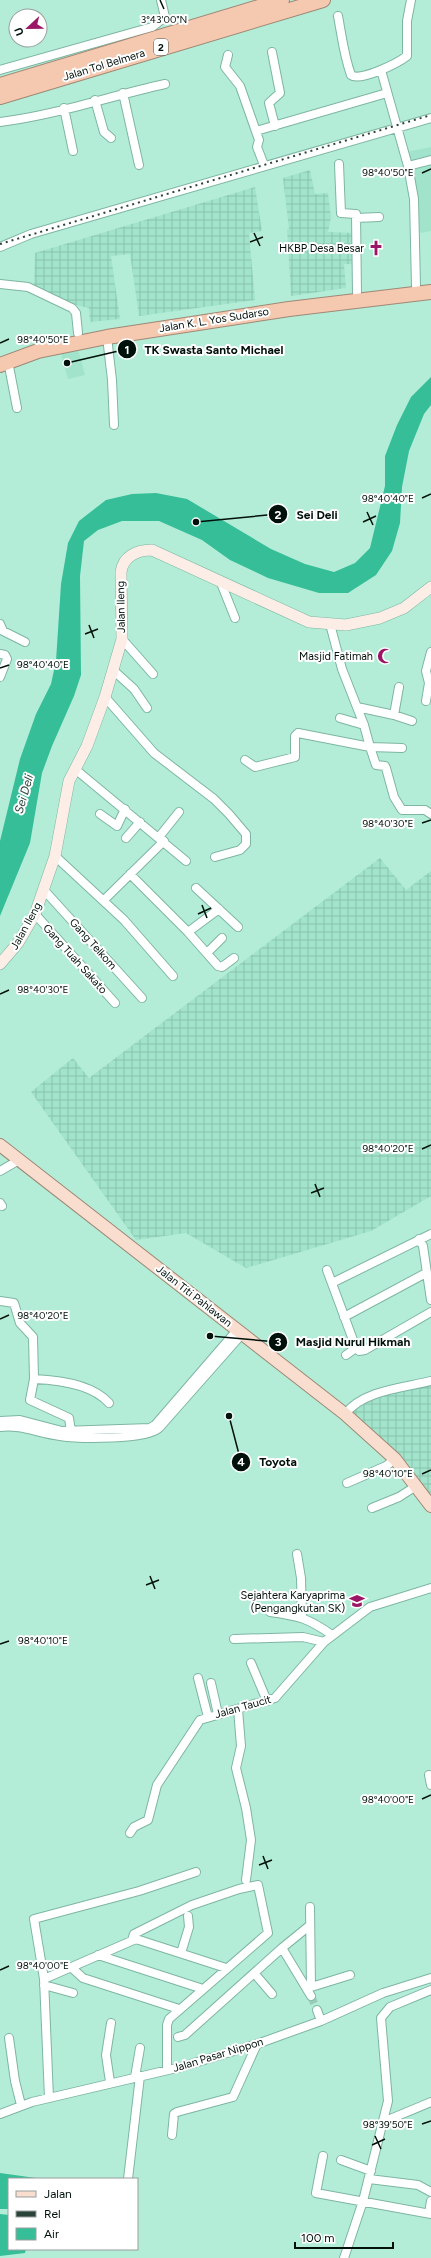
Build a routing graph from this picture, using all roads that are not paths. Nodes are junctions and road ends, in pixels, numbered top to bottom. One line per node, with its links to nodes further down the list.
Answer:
1 (161, 0): 8 (street)
2 (282, 0): 11 (highway, Jalan Tol Belmera / 2)
3 (323, 0): 14 (highway, Jalan Tol Belmera / 2)
4 (411, 0): 9 (street)
5 (338, 16): 9 (street)
6 (272, 52): 19 (street)
7 (228, 55): 21 (street)
8 (0, 70)
9 (381, 70): 13 (street)
10 (165, 84): 12 (street)
11 (0, 85)
12 (123, 93): 15 (street); 26 (street)
13 (387, 93): 19 (street); 20 (street)
14 (0, 97)
15 (95, 100): 16 (street); 22 (street)
16 (64, 108): 18 (street); 23 (street)
17 (431, 118): 20 (street)
18 (0, 122)
19 (275, 126): 21 (street)
20 (396, 128): 27 (street); 28 (street)
21 (256, 131): 27 (street)
22 (111, 138)
23 (73, 151)
24 (431, 160): 28 (street)
25 (339, 164): 30 (street)
26 (140, 165)
27 (264, 165): 31 (street)
28 (408, 166): 34 (street)
29 (379, 217): 30 (street)
30 (356, 218): 36 (street)
31 (0, 246)
32 (431, 283): 34 (highway, Jalan K. L. Yos Sudarso)
33 (0, 284): 37 (street)
34 (416, 286): 36 (highway, Jalan K. L. Yos Sudarso)
35 (431, 292): 38 (highway, Jalan K. L. Yos Sudarso)
36 (357, 293): 37 (highway, Jalan K. L. Yos Sudarso)
37 (78, 333): 39 (highway, Jalan K. L. Yos Sudarso)
38 (107, 337): 39 (highway, Jalan K. L. Yos Sudarso); 41 (street)
39 (3, 361): 40 (street)
40 (17, 408)
41 (114, 425)
42 (221, 583): 44 (street); 46 (street, Jalan Ileng); 47 (street, Jalan Ileng)
43 (431, 588): 46 (street, Jalan Ileng)
44 (235, 618)
45 (0, 624): 48 (street)
46 (330, 624): 57 (street)
47 (122, 639): 51 (street, Jalan Ileng); 52 (street)
48 (25, 642)
49 (431, 652): 56 (street)
50 (0, 654): 53 (street)
51 (113, 670): 55 (street, Jalan Ileng); 58 (street)
52 (153, 674)
53 (0, 677)
54 (399, 687): 59 (street)
55 (105, 697): 66 (street, Jalan Ileng); 75 (street)
56 (426, 701)
57 (357, 707): 59 (street); 62 (street)
58 (147, 708)
59 (394, 715): 61 (street)
60 (340, 718): 62 (street)
61 (412, 721)
62 (364, 725): 63 (street)
63 (370, 747): 64 (street); 65 (street); 70 (street)
64 (402, 748)
65 (245, 760)
66 (75, 768): 67 (street); 74 (street, Jalan Ileng)
67 (125, 809): 69 (street); 71 (street)
68 (180, 812): 73 (street)
69 (100, 814)
70 (431, 814)
71 (140, 822): 72 (street); 73 (street)
72 (126, 838)
73 (162, 839): 76 (street); 77 (street)
74 (55, 856): 79 (street, Jalan Ileng); 80 (street)
75 (215, 857)
76 (186, 861)
77 (130, 874): 80 (street); 84 (street)
78 (196, 888): 81 (street)
79 (44, 890): 82 (street, Jalan Ileng); 90 (street, Gang Telkom)
80 (104, 900): 89 (street)
81 (219, 909): 83 (street); 84 (street)
82 (35, 914): 88 (street, Jalan Ileng); 91 (street, Gang Tuah Sakato)
83 (238, 927)
84 (188, 932): 86 (street)
85 (222, 938): 86 (street)
86 (207, 953): 87 (street)
87 (234, 958)
88 (0, 964)
89 (173, 976)
90 (142, 998)
91 (115, 1004)
92 (1, 1146): 93 (main road, Jalan Titi Pahlawan)
93 (18, 1159): 94 (street); 105 (main road, Jalan Titi Pahlawan)
94 (0, 1171)
95 (431, 1234): 96 (street)
96 (421, 1243): 97 (street); 99 (street); 100 (street)
97 (431, 1243)
98 (327, 1270): 100 (street)
99 (426, 1273): 101 (street); 104 (street)
100 (332, 1283): 104 (street)
101 (431, 1300)
102 (0, 1301): 108 (street)
103 (431, 1312): 106 (street)
104 (344, 1317): 106 (street)
105 (240, 1332): 111 (main road, Jalan Titi Pahlawan); 114 (street)
106 (356, 1348): 107 (street)
107 (346, 1356)
108 (34, 1379): 110 (street); 115 (street)
109 (431, 1381): 111 (street)
110 (109, 1404)
111 (345, 1414): 117 (main road, Jalan Titi Pahlawan)
112 (0, 1421): 116 (street)
113 (0, 1427): 116 (street)
114 (153, 1429): 115 (street); 116 (street)
115 (71, 1431): 116 (street)
116 (61, 1434)
117 (395, 1459): 118 (street); 119 (main road, Jalan Titi Pahlawan)
118 (347, 1483)
119 (416, 1486): 120 (main road, Jalan Titi Pahlawan); 121 (street)
120 (431, 1506)
121 (372, 1508)
122 (296, 1554): 125 (street)
123 (431, 1588): 126 (street, Jalan Taucit)
124 (270, 1612): 125 (street)
125 (302, 1617): 126 (street)
126 (332, 1635): 128 (street, Jalan Taucit)
127 (234, 1639): 128 (street)
128 (324, 1642): 132 (street, Jalan Taucit)
129 (251, 1663): 132 (street)
130 (198, 1678): 135 (street)
131 (211, 1683): 134 (street)
132 (267, 1700): 133 (street, Jalan Taucit)
133 (238, 1709): 134 (street, Jalan Taucit); 140 (street)
134 (218, 1714): 135 (street, Jalan Taucit)
135 (208, 1716): 138 (street, Jalan Taucit)
136 (429, 1775): 137 (street)
137 (431, 1785)
138 (130, 1833)
139 (196, 1872): 153 (street)
140 (246, 1880)
141 (310, 1907): 143 (street)
142 (188, 1916): 146 (street)
143 (309, 1926): 145 (street); 156 (street)
144 (132, 1940): 146 (street); 147 (street); 149 (street)
145 (282, 1948): 150 (street); 156 (street)
146 (181, 1953): 149 (street)
147 (98, 1955): 148 (street); 154 (street)
148 (72, 1968): 153 (street); 159 (street)
149 (226, 1968): 154 (street)
150 (255, 1974): 158 (street); 163 (street)
151 (350, 1974): 156 (street)
152 (431, 1978): 161 (street, Jalan Pasar Nippon)
153 (44, 1982): 157 (street); 170 (street)
154 (202, 1989): 159 (street)
155 (431, 1990): 174 (street)
156 (310, 1991)
157 (73, 1993)
158 (272, 1994)
159 (179, 2009): 167 (street)
160 (317, 2010): 161 (street)
161 (321, 2021): 165 (street, Jalan Pasar Nippon)
162 (111, 2023): 169 (street)
163 (178, 2037)
164 (9, 2038): 172 (street)
165 (257, 2044): 167 (street, Jalan Pasar Nippon); 175 (street)
166 (140, 2048): 168 (street)
167 (167, 2070): 168 (street, Jalan Pasar Nippon)
168 (138, 2076): 169 (street, Jalan Pasar Nippon); 179 (street)
169 (110, 2082): 170 (street, Jalan Pasar Nippon)
170 (49, 2098): 172 (street, Jalan Pasar Nippon)
171 (431, 2102): 174 (street)
172 (21, 2105): 173 (street, Jalan Pasar Nippon)
173 (0, 2114)
174 (383, 2122): 178 (street)
175 (172, 2135)
176 (323, 2156): 181 (street)
177 (341, 2160): 178 (street)
178 (370, 2175): 180 (street); 181 (street)
179 (128, 2178)
180 (431, 2192)
181 (363, 2201): 183 (street); 184 (street)
182 (431, 2201): 183 (street)
183 (430, 2213)
184 (344, 2258)

